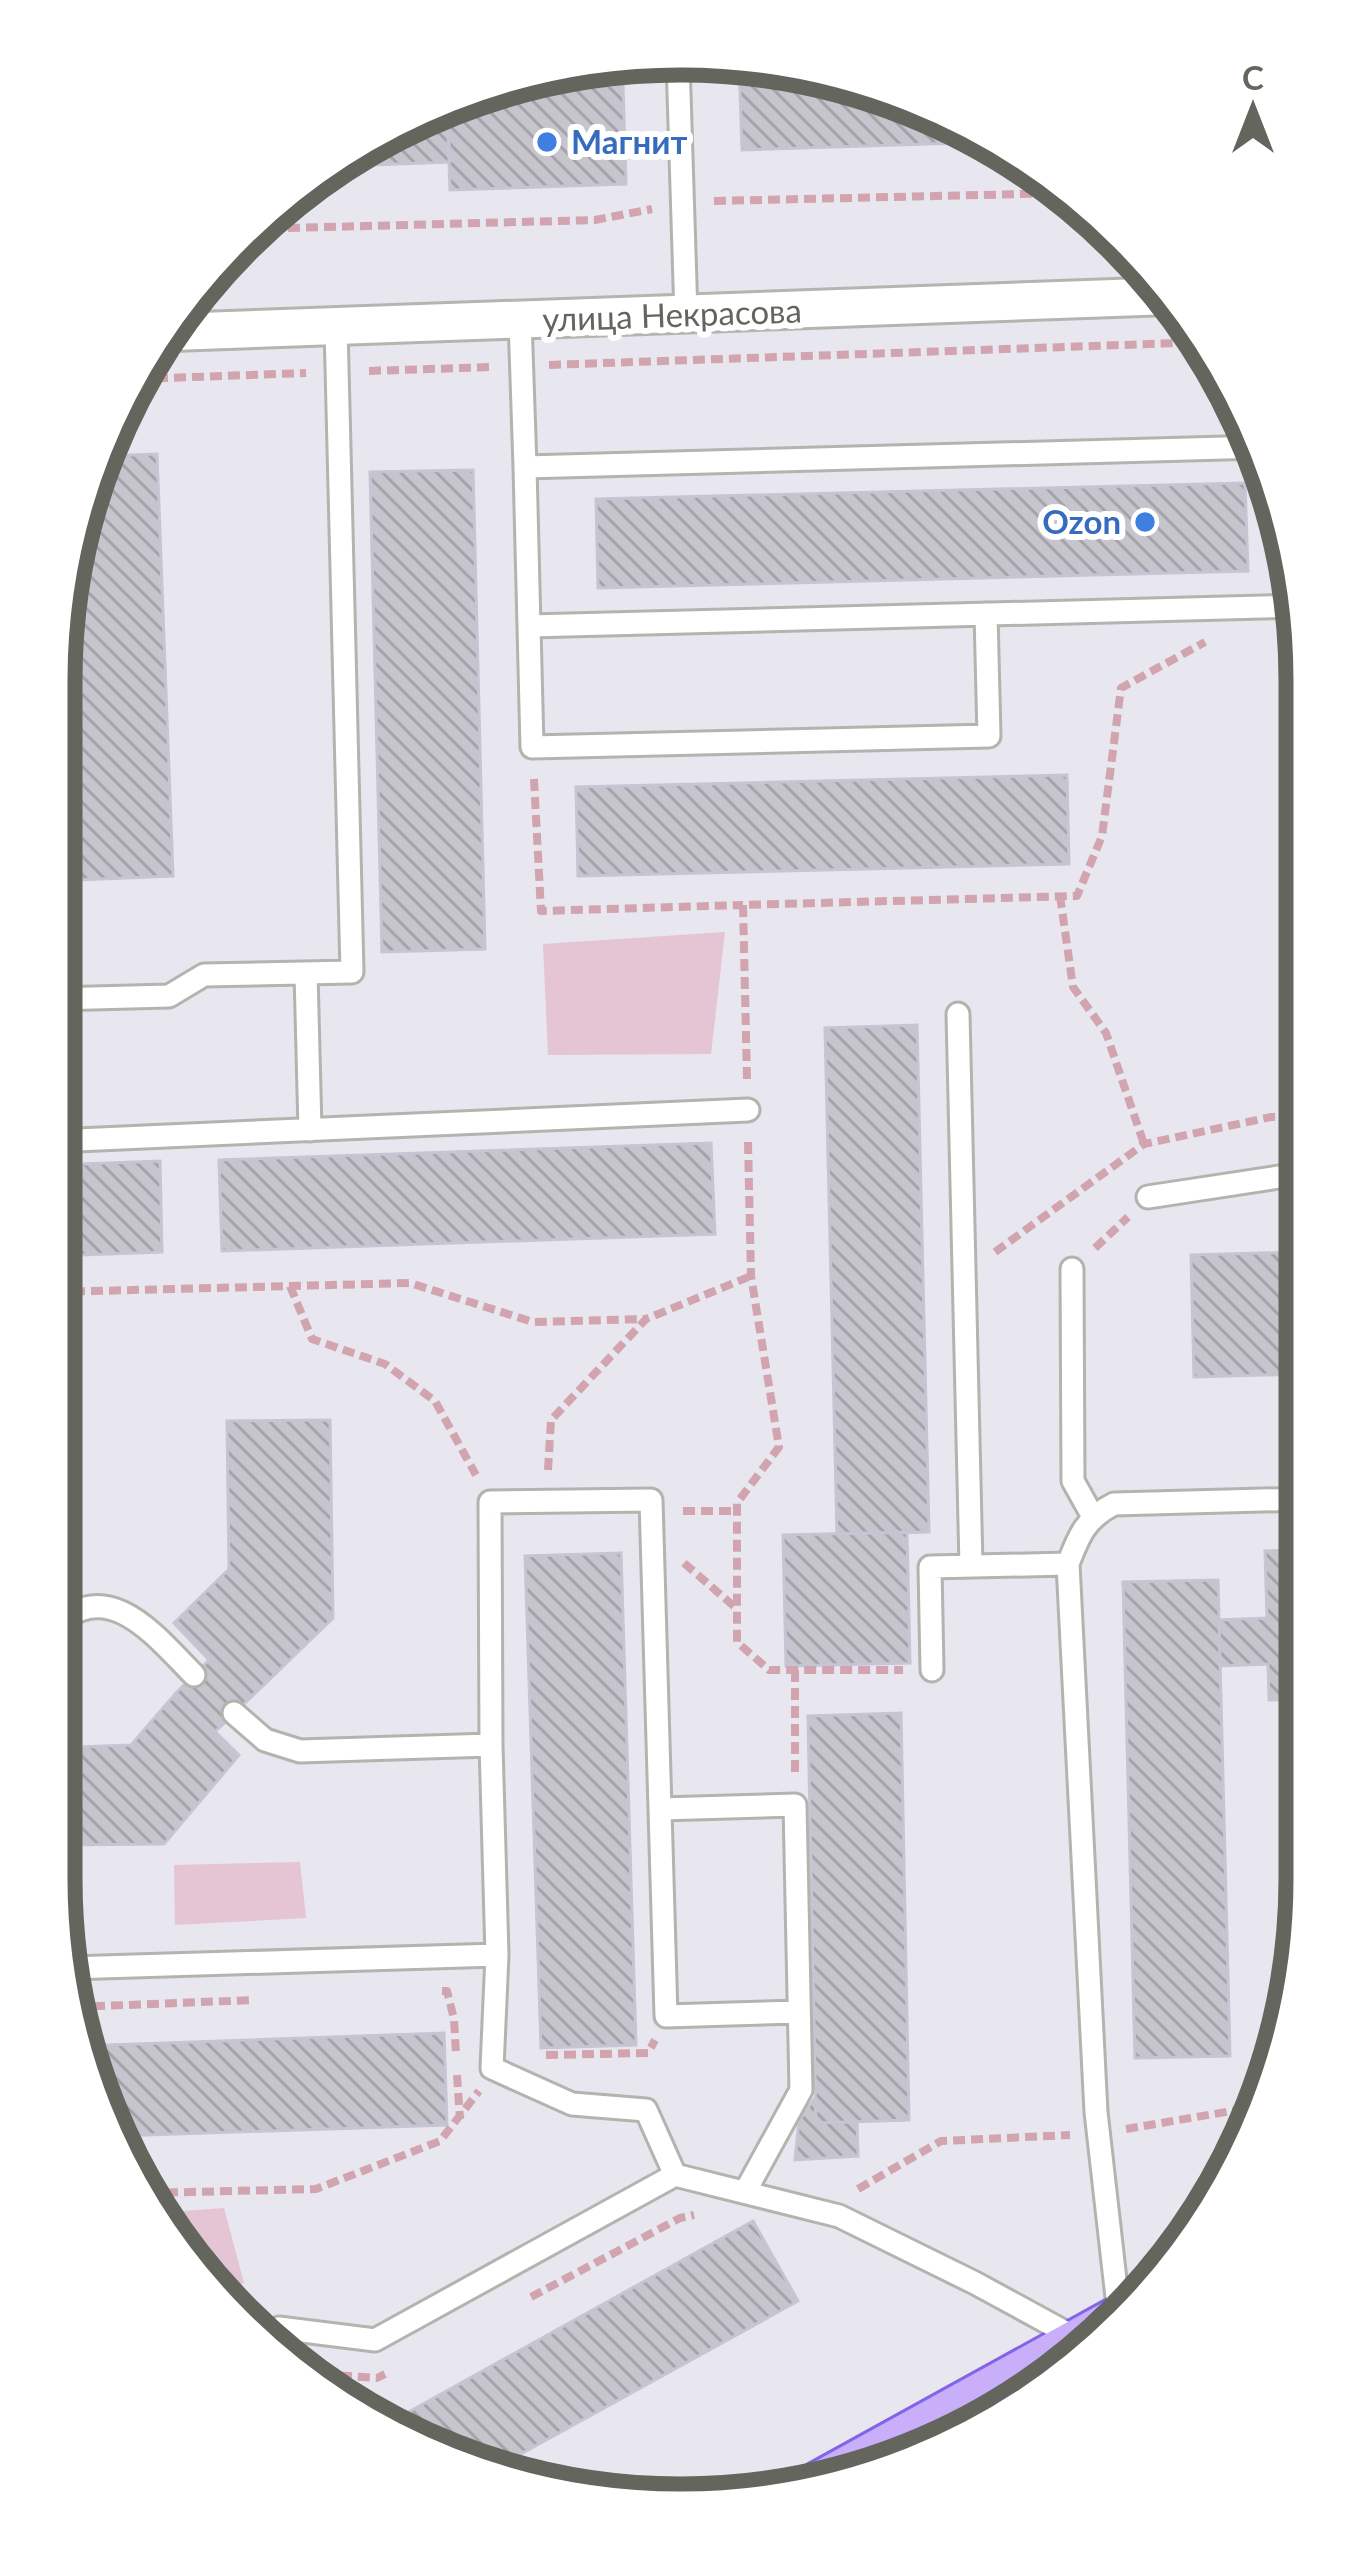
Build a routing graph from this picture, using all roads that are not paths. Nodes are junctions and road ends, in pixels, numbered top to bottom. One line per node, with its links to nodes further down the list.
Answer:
1 (679, 75): 3 (lane)
2 (1149, 297): 3 (street, улица Некрасова)
3 (686, 315): 4 (street, улица Некрасова)
4 (520, 320): 5 (street, улица Некрасова); 8 (lane)
5 (336, 327): 6 (street, улица Некрасова); 12 (lane)
6 (186, 332)
7 (1240, 449): 8 (lane)
8 (525, 467): 11 (lane)
9 (1282, 606): 10 (lane)
10 (986, 614): 11 (lane); 11 (lane)
11 (529, 626)
12 (306, 973): 13 (lane); 16 (lane)
13 (75, 998)
14 (958, 1014): 24 (lane)
15 (748, 1110): 16 (lane)
16 (310, 1130): 17 (lane)
17 (75, 1140)
18 (1286, 1176): 19 (lane)
19 (1148, 1197)
20 (1072, 1269): 22 (lane)
21 (1286, 1499): 22 (lane)
22 (1092, 1515): 23 (lane)
23 (1068, 1564): 24 (lane); 36 (lane)
24 (971, 1566): 26 (lane)
25 (75, 1615): 27 (lane)
26 (932, 1670)
27 (194, 1675)
28 (234, 1714): 29 (lane)
29 (491, 1745): 30 (lane); 31 (lane)
30 (660, 1809): 33 (lane); 33 (lane)
31 (497, 1954): 32 (lane); 34 (lane)
32 (82, 1968)
33 (799, 2012): 35 (lane)
34 (675, 2175): 35 (lane); 37 (lane)
35 (745, 2192): 38 (lane)
36 (1124, 2291)
37 (276, 2330)
38 (1076, 2338)
39 (1073, 2340): 40 (main road)
40 (863, 2455)

